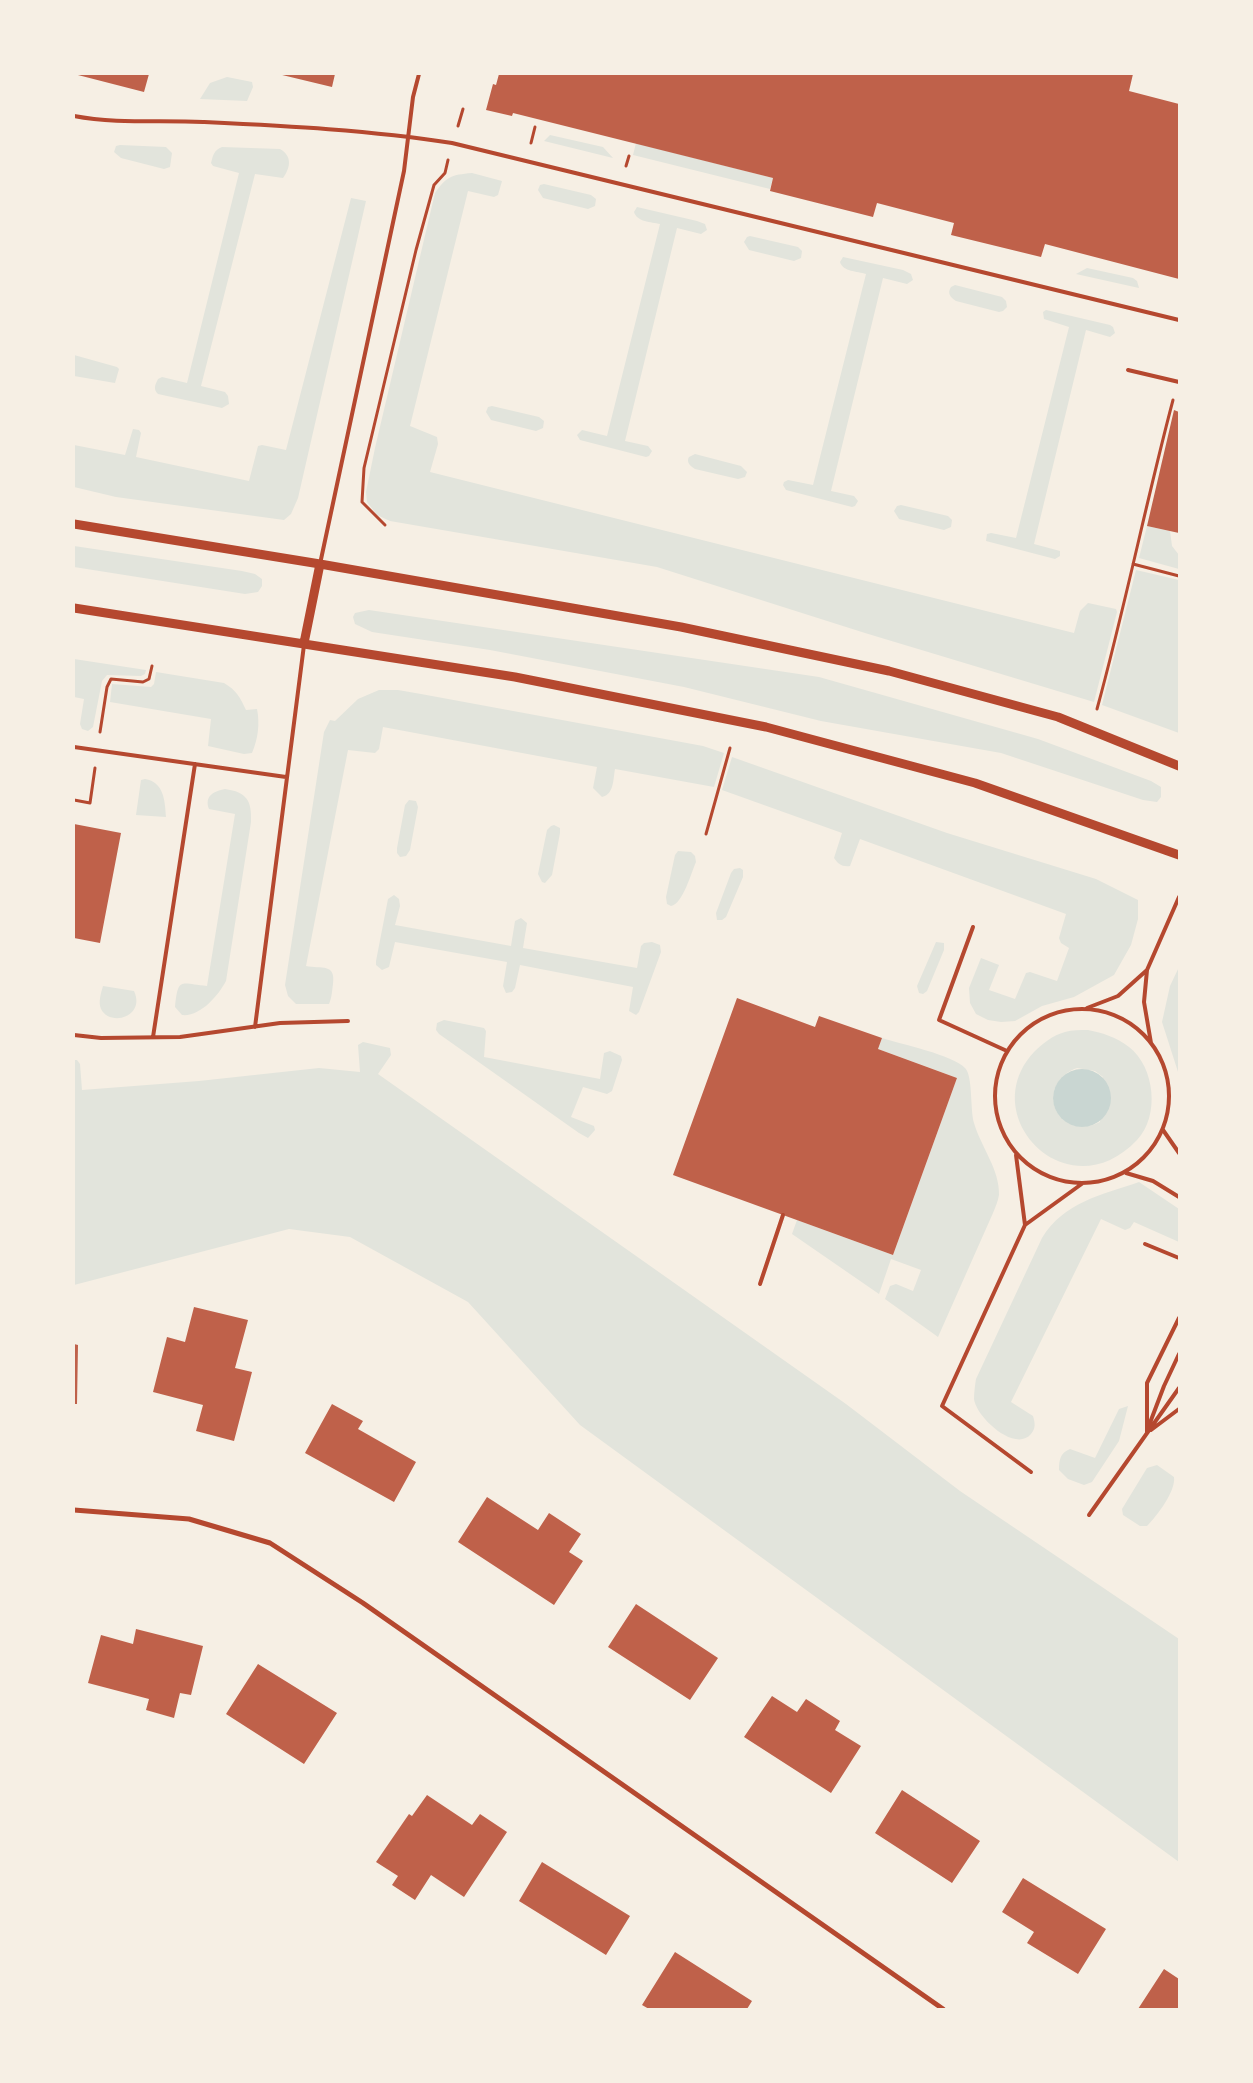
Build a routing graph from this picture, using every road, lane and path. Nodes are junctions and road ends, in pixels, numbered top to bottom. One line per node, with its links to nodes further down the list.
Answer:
1 (419, 74): 4 (lane)
2 (463, 110): 5 (path)
3 (74, 116): 4 (lane)
4 (409, 136): 5 (lane); 11 (lane)
5 (452, 143): 6 (lane); 10 (path)
6 (1179, 320)
7 (1128, 370): 8 (lane)
8 (1179, 382): 12 (path)
9 (74, 524): 11 (street)
10 (384, 526)
11 (320, 564): 15 (street); 22 (street)
12 (1133, 564): 13 (path); 17 (path)
13 (1179, 576)
14 (74, 608): 15 (street)
15 (304, 643): 23 (lane); 26 (street)
16 (152, 666): 20 (path)
17 (1096, 712)
18 (74, 747): 20 (lane)
19 (730, 748): 25 (path)
20 (97, 750): 21 (lane); 24 (path)
21 (195, 764): 23 (lane); 34 (lane)
22 (1179, 766)
23 (286, 777): 32 (lane)
24 (74, 800)
25 (706, 834)
26 (1179, 855)
27 (1179, 898): 29 (lane)
28 (973, 927): 36 (lane)
29 (1147, 970): 30 (lane); 35 (lane)
30 (1085, 1008): 35 (lane); 36 (lane)
31 (348, 1021): 32 (lane)
32 (255, 1027): 34 (lane)
33 (74, 1035): 34 (lane)
34 (153, 1037)
35 (1151, 1043): 37 (lane)
36 (1007, 1051): 38 (lane)
37 (1164, 1130): 39 (lane); 40 (lane)
38 (1015, 1152): 41 (lane); 44 (lane)
39 (1179, 1153)
40 (1126, 1173): 41 (lane); 42 (lane)
41 (1083, 1183): 44 (lane)
42 (1179, 1197)
43 (783, 1215): 47 (lane)
44 (1025, 1225): 53 (lane)
45 (1145, 1244): 46 (lane)
46 (1179, 1258)
47 (760, 1284)
48 (1179, 1318): 52 (lane)
49 (1179, 1354): 52 (lane)
50 (1179, 1388): 52 (lane)
51 (1179, 1409): 52 (lane)
52 (1147, 1433): 55 (lane)
53 (1031, 1472)
54 (74, 1510): 56 (street)
55 (1089, 1515)
56 (943, 2009)

